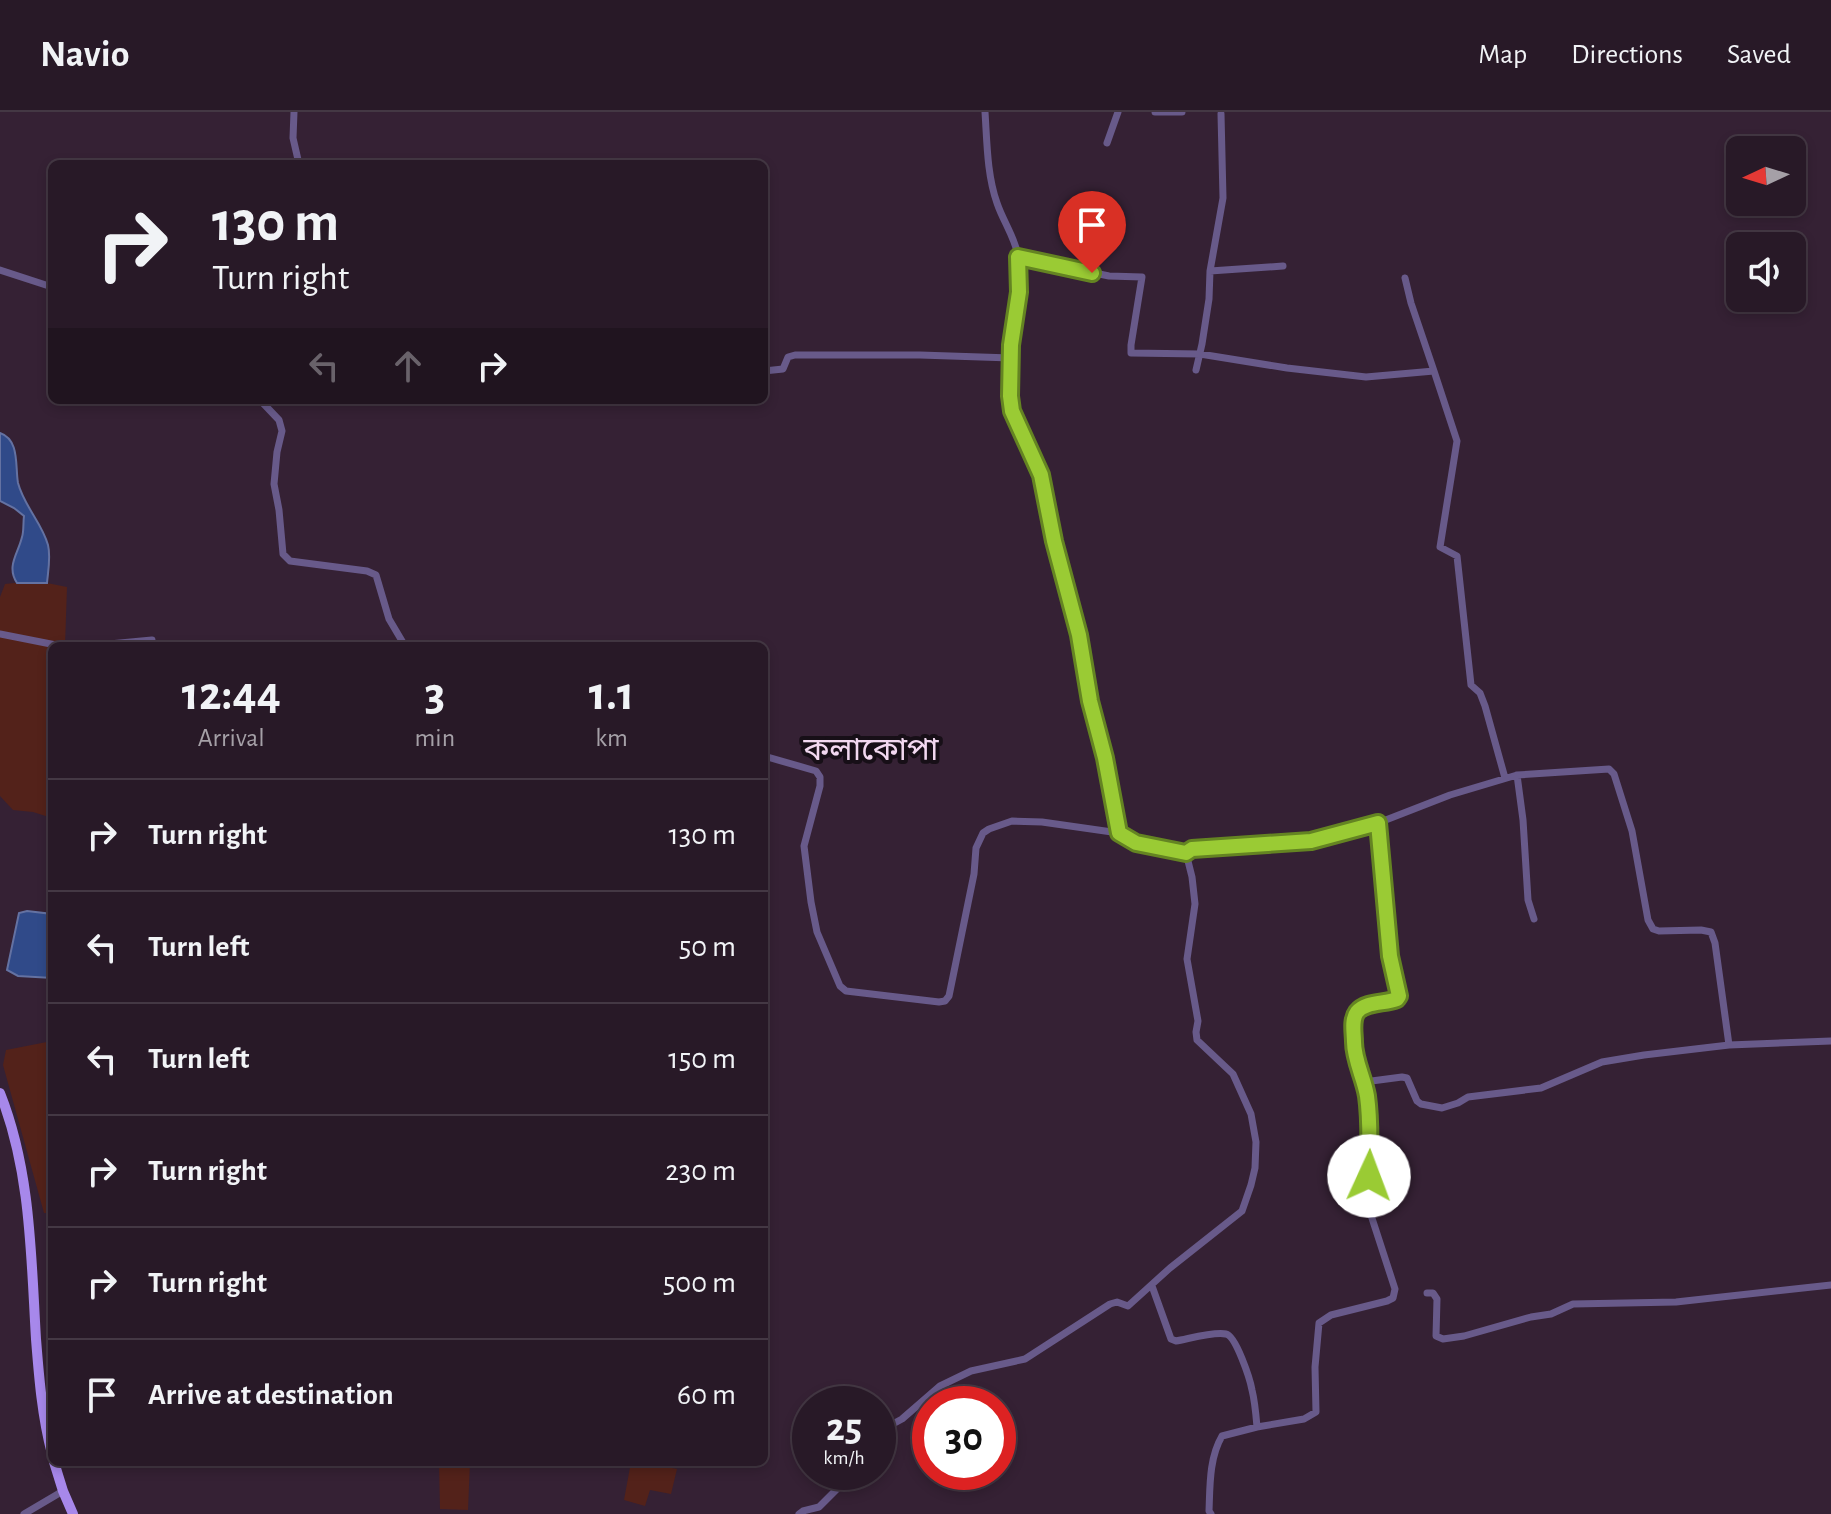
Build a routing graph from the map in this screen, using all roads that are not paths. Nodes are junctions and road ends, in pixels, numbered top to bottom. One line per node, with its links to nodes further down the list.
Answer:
1 (294, 112): 8 (street)
2 (985, 112): 9 (street)
3 (1118, 112): 7 (street)
4 (1155, 112): 5 (street)
5 (1182, 112)
6 (1218, 113): 12 (street)
7 (1107, 143)
8 (298, 160)
9 (1018, 257): 15 (street); 16 (street)
10 (1283, 266): 12 (street)
11 (0, 270): 14 (street)
12 (1210, 271): 15 (street)
13 (1405, 278): 19 (street)
14 (48, 286)
15 (1200, 354): 17 (street); 19 (street)
16 (1011, 358): 18 (street); 30 (street)
17 (1196, 370)
18 (768, 371)
19 (1434, 371): 28 (street)
20 (264, 404): 24 (street)
21 (0, 634): 25 (street)
22 (152, 640): 23 (street)
23 (131, 642)
24 (403, 642)
25 (48, 643)
26 (768, 757): 30 (street)
27 (1517, 775): 28 (street); 32 (street); 34 (street)
28 (1505, 778): 29 (street)
29 (1378, 823): 31 (street); 35 (street)
30 (1119, 833): 31 (street)
31 (1186, 853): 38 (street)
32 (1534, 919)
33 (1831, 1041): 34 (street)
34 (1729, 1045): 35 (street)
35 (1364, 1082): 41 (street)
36 (0, 1095): 42 (main road)
37 (1831, 1285): 39 (street)
38 (1152, 1286): 40 (street); 41 (street)
39 (1427, 1293)
40 (896, 1422)
41 (1257, 1427): 49 (street)
42 (48, 1432)
43 (55, 1466): 45 (main road)
44 (836, 1490): 48 (street)
45 (63, 1491): 46 (street); 47 (main road)
46 (24, 1514)
47 (73, 1514)
48 (799, 1514)
49 (1211, 1514)

